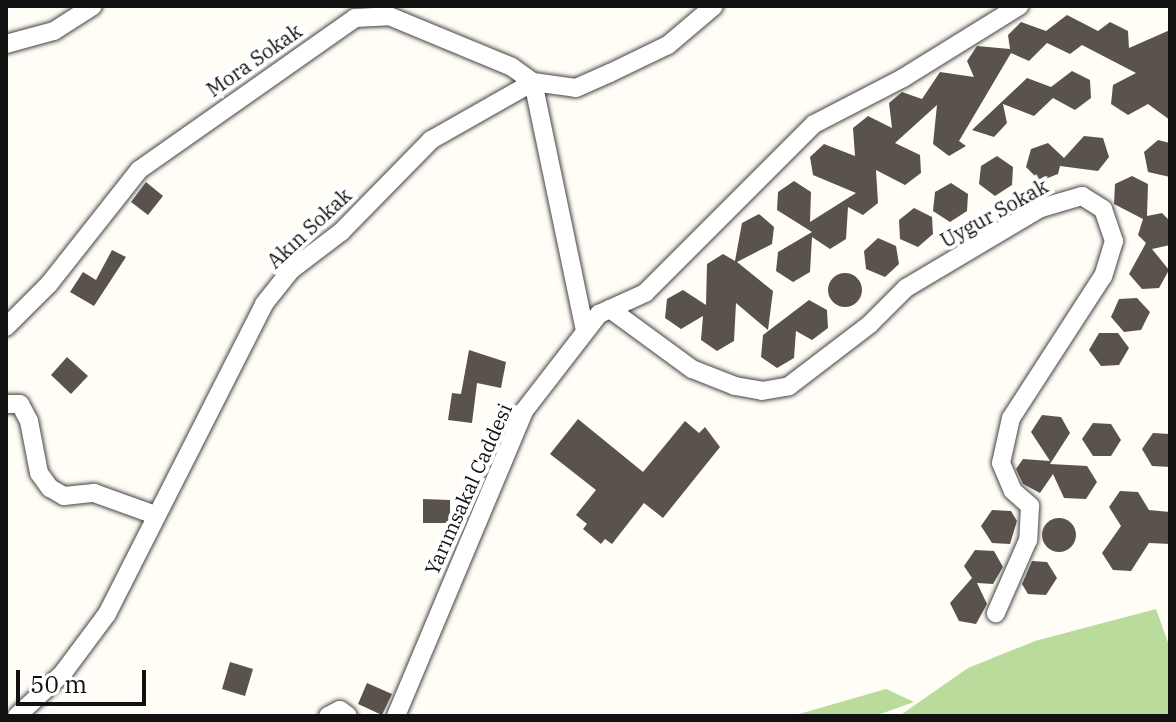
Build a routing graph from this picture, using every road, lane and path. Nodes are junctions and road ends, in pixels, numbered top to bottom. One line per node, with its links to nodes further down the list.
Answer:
1 (93, 6): 4 (street)
2 (714, 6): 5 (street)
3 (1019, 6): 6 (street, Yarımsakal Caddesi)
4 (6, 44)
5 (533, 82): 7 (street, Mora Sokak); 8 (street); 10 (street, Akın Sokak)
6 (610, 309): 8 (street, Yarımsakal Caddesi); 11 (street, Uygur Sokak)
7 (6, 327)
8 (585, 331): 15 (street, Yarımsakal Caddesi)
9 (6, 404): 10 (street)
10 (155, 515): 12 (street, Akın Sokak)
11 (996, 613)
12 (17, 716)
13 (328, 716): 14 (street)
14 (348, 716)
15 (396, 716)

